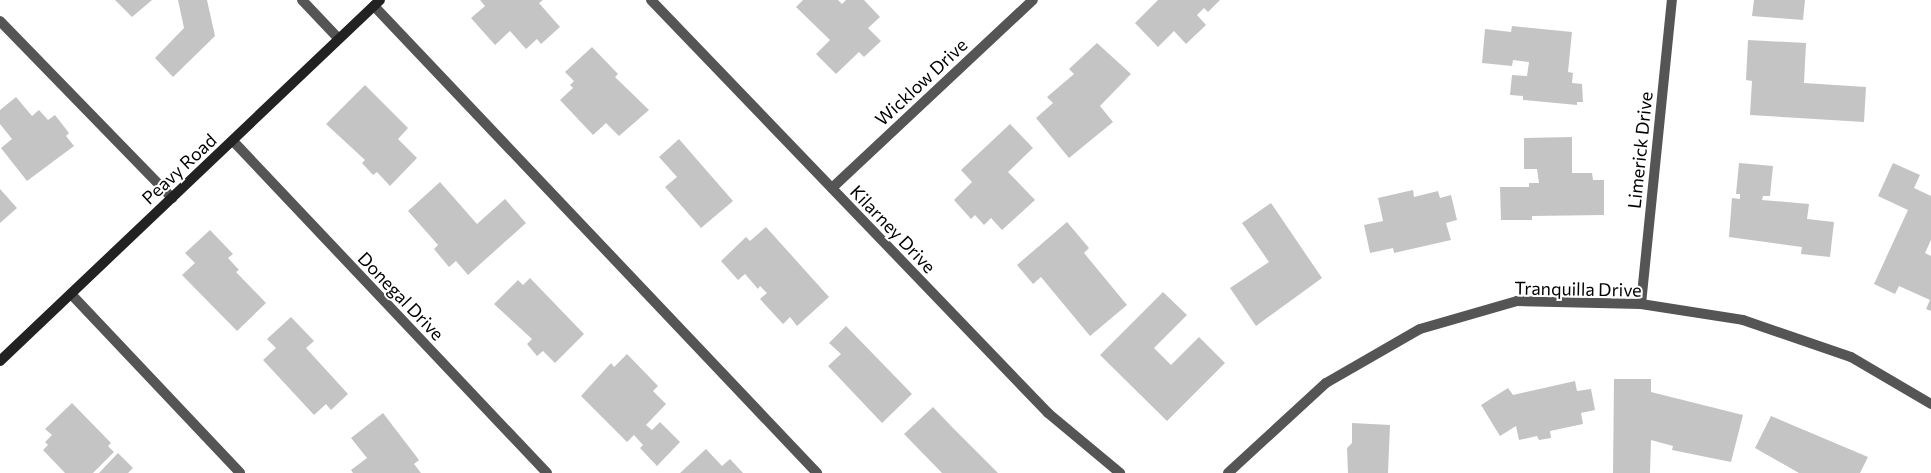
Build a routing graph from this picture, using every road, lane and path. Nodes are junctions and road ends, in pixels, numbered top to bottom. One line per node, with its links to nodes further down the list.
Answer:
1 (302, 0): 7 (street)
2 (650, 0): 9 (street, Kilarney Drive)
3 (1033, 0): 9 (street, Wicklow Drive)
4 (1672, 0): 12 (street, Limerick Drive)
5 (377, 3): 7 (street, Peavy Road); 17 (street)
6 (0, 21): 10 (street)
7 (338, 38): 8 (street, Peavy Road)
8 (233, 141): 10 (street, Peavy Road); 16 (street, Donegal Drive)
9 (832, 188): 18 (street, Kilarney Drive)
10 (172, 198): 11 (street, Peavy Road)
11 (71, 294): 13 (street, Peavy Road); 15 (street)
12 (1641, 304): 14 (street, Tranquilla Drive); 19 (street, Tranquilla Drive)
13 (0, 361)
14 (1931, 404)
15 (240, 473)
16 (547, 473)
17 (817, 473)
18 (1120, 473)
19 (1228, 473)

